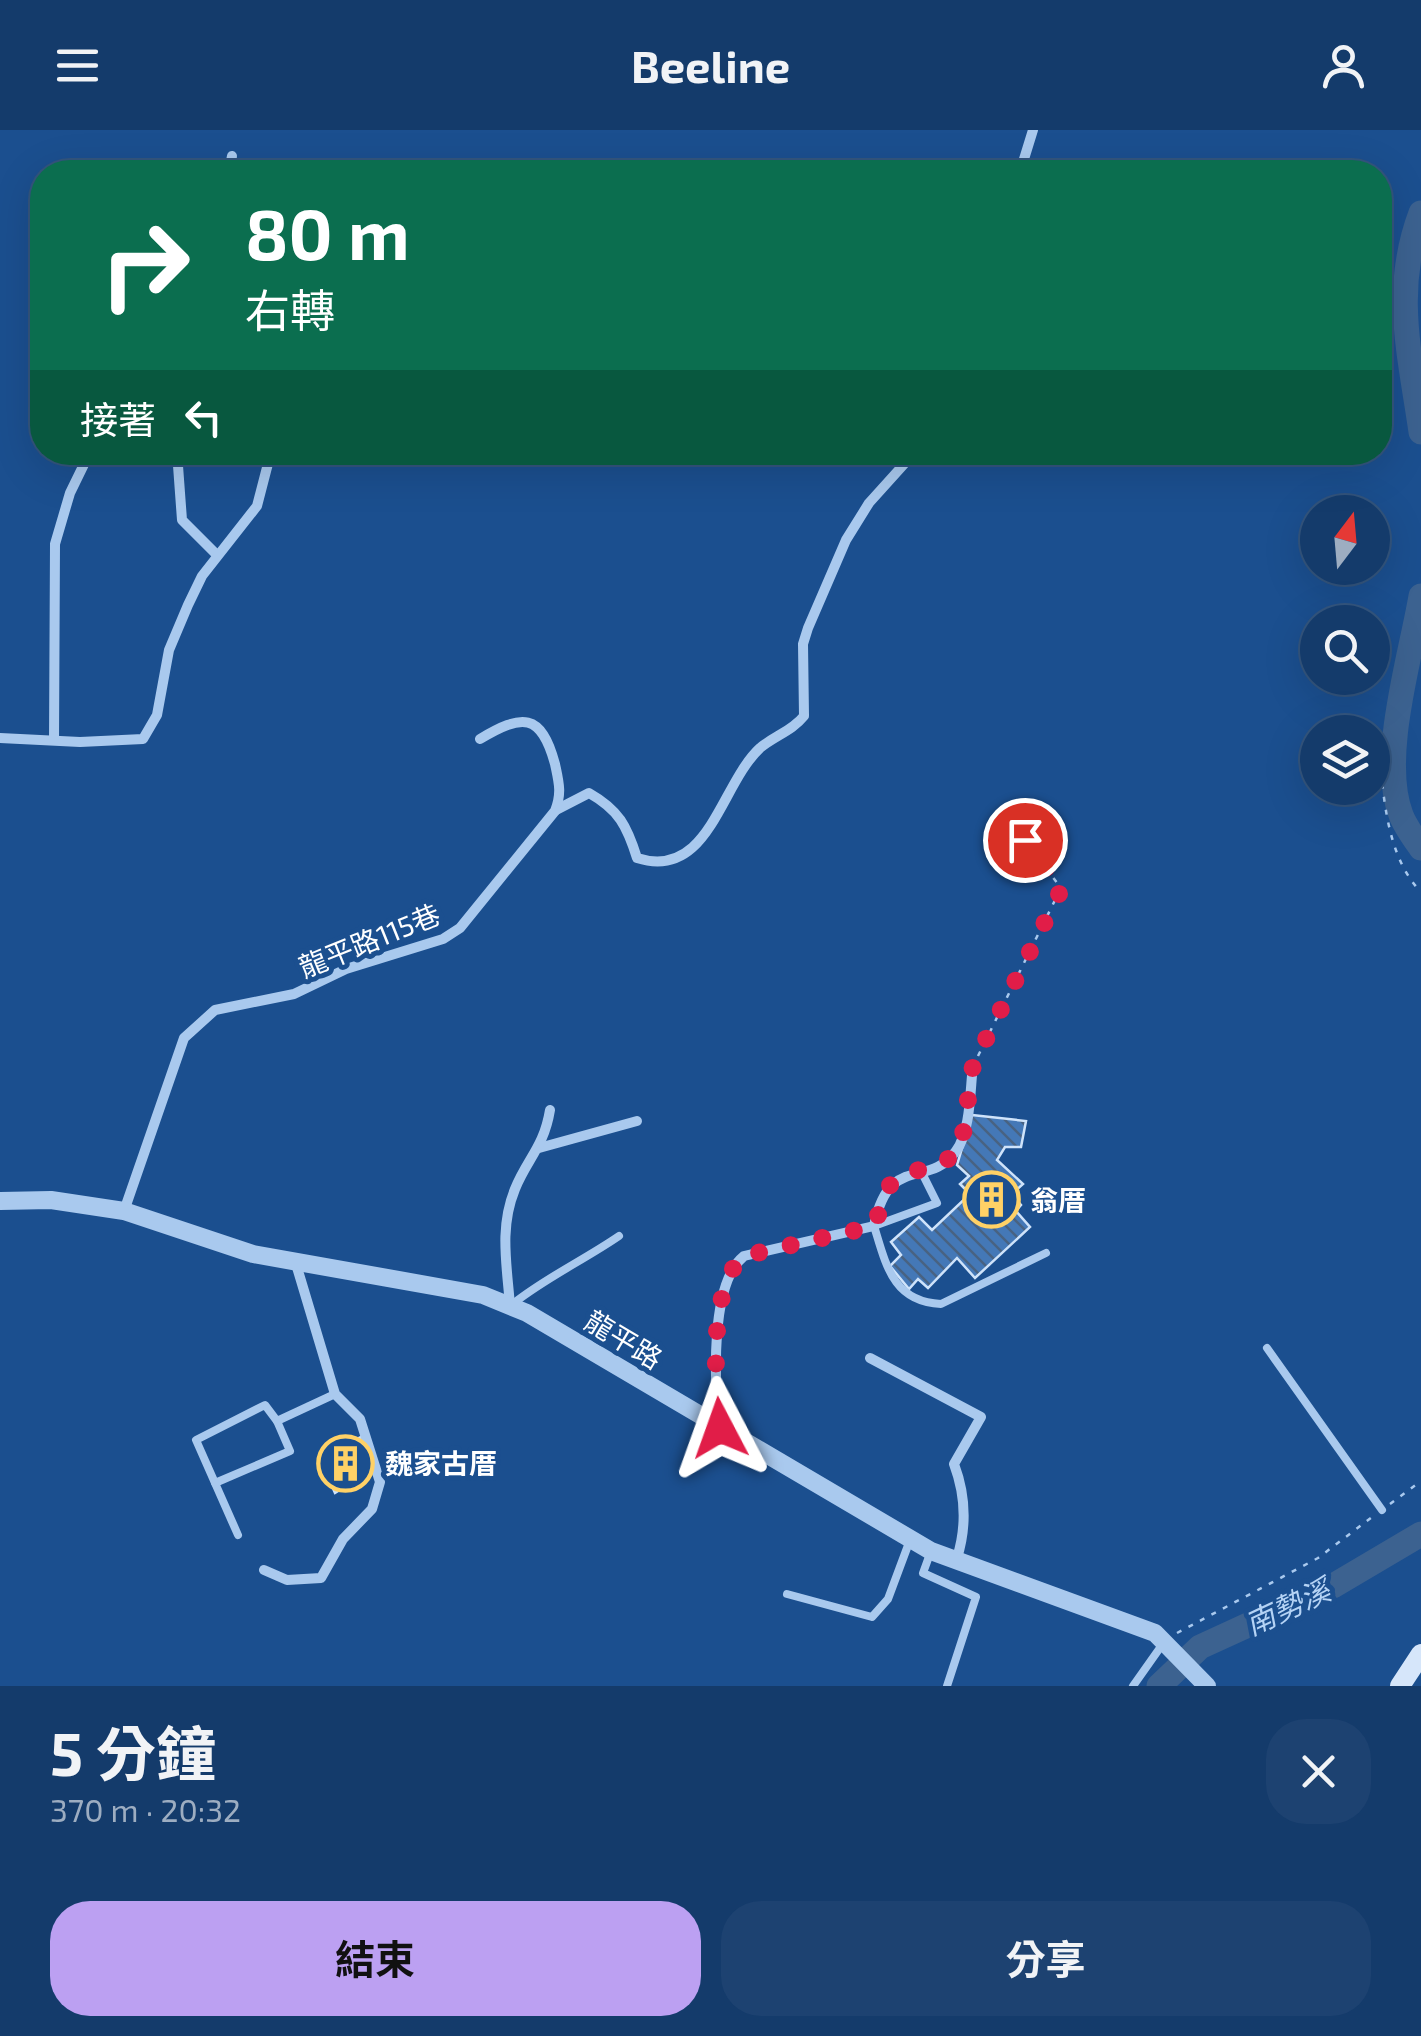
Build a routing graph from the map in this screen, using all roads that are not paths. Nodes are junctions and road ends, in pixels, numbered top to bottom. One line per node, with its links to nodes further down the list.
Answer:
1 (1033, 130): 4 (street)
2 (232, 156): 3 (street)
3 (231, 160)
4 (1024, 160)
5 (84, 465): 12 (street)
6 (178, 465): 9 (street)
7 (267, 465): 9 (street)
8 (904, 465): 13 (street)
9 (217, 555): 12 (street)
10 (0, 738): 12 (street)
11 (480, 738): 13 (street)
12 (54, 740)
13 (555, 811): 20 (street, 龍平路115巷)
14 (973, 1065): 18 (street)
15 (550, 1110): 17 (street)
16 (636, 1121): 17 (street)
17 (538, 1148): 25 (street)
18 (922, 1171): 21 (street); 21 (lane)
19 (0, 1201): 20 (street, 龍平路)
20 (124, 1211): 24 (street, 龍平路)
21 (874, 1226): 23 (lane); 30 (street)
22 (619, 1236): 25 (lane)
23 (1046, 1253)
24 (296, 1264): 25 (street, 龍平路); 28 (street)
25 (510, 1306): 30 (street, 龍平路)
26 (1267, 1348): 32 (lane)
27 (870, 1358): 36 (street)
28 (335, 1394): 29 (lane); 37 (street)
29 (278, 1422): 31 (lane); 31 (lane)
30 (720, 1428): 34 (street, 龍平路)
31 (215, 1483): 33 (lane)
32 (1382, 1510)
33 (238, 1535)
34 (910, 1540): 35 (street, 龍平路); 38 (lane)
35 (931, 1551): 36 (street, 龍平路); 42 (lane)
36 (957, 1558): 39 (street, 龍平路)
37 (264, 1570)
38 (786, 1594)
39 (1170, 1646): 41 (street); 43 (lane)
40 (1421, 1654): 44 (main road)
41 (1202, 1682)
42 (947, 1686)
43 (1133, 1686)
44 (1400, 1686)

